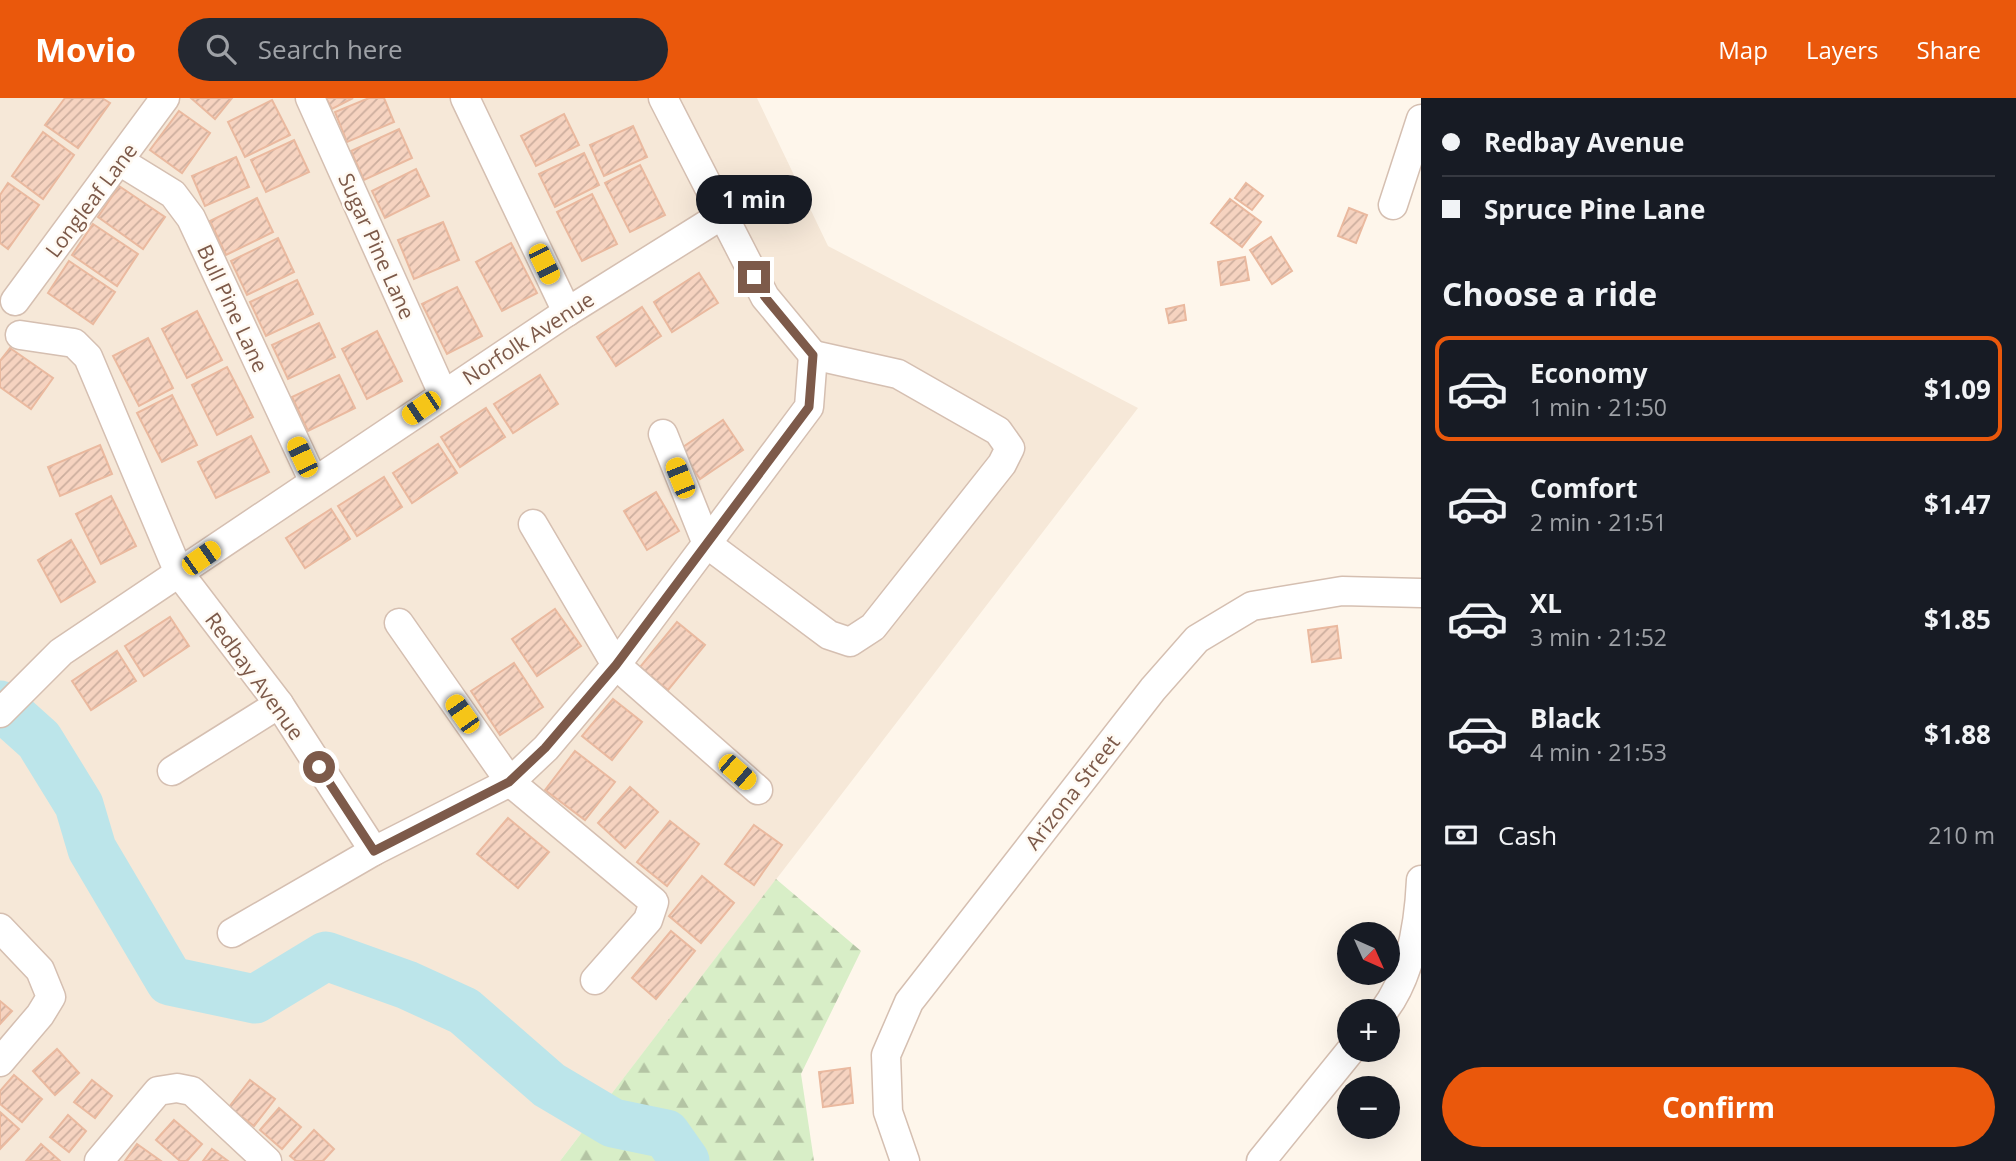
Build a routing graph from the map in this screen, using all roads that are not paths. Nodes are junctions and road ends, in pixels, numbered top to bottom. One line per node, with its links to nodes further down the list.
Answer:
1 (165, 98): 6 (street, Longleaf Lane)
2 (310, 98): 13 (street, Sugar Pine Lane)
3 (465, 98): 10 (street)
4 (663, 98): 8 (street)
5 (1421, 120): 7 (street)
6 (121, 162): 9 (street, Longleaf Lane); 15 (street, Bull Pine Lane)
7 (1394, 205)
8 (722, 215): 10 (street, Norfolk Avenue); 12 (street)
9 (8, 298): 11 (street)
10 (567, 312): 13 (street, Norfolk Avenue)
11 (10, 339): 18 (street, Redbay Avenue)
12 (813, 355): 17 (street); 17 (street)
13 (443, 394): 15 (street, Norfolk Avenue)
14 (663, 434): 17 (street)
15 (313, 481): 18 (street, Norfolk Avenue)
16 (533, 524): 21 (street)
17 (707, 544): 21 (street)
18 (179, 573): 22 (street, Redbay Avenue); 23 (street, Norfolk Avenue)
19 (1421, 593): 37 (street, Arizona Street)
20 (399, 623): 25 (street)
21 (616, 665): 25 (street); 26 (street)
22 (279, 704): 24 (street); 27 (street, Redbay Avenue)
23 (0, 713)
24 (172, 771)
25 (509, 782): 27 (street); 31 (street)
26 (758, 790)
27 (374, 851): 30 (street)
28 (1421, 880): 32 (street)
29 (0, 928): 33 (street)
30 (232, 933)
31 (595, 980)
32 (1392, 999)
33 (0, 1062)
34 (1341, 1062): 38 (street)
35 (99, 1161): 36 (street)
36 (267, 1161)
37 (905, 1161)
38 (1261, 1161)

